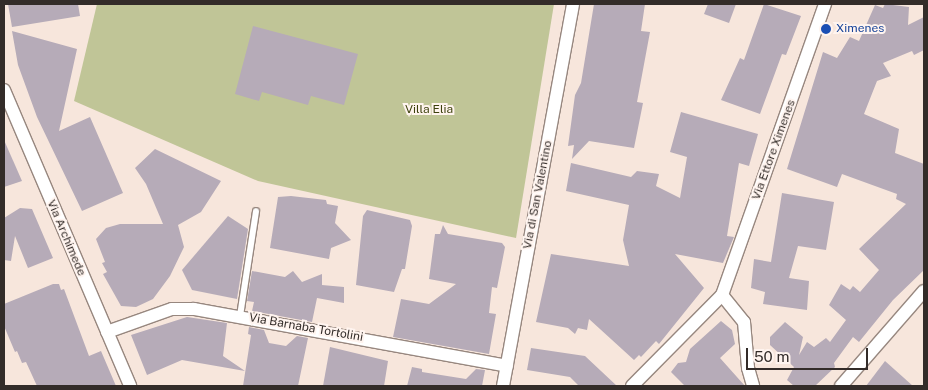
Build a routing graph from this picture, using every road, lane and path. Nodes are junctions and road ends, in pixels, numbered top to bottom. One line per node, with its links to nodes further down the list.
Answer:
1 (573, 4): 9 (street, Via di San Valentino)
2 (825, 4): 6 (street, Via Ettore Ximenes)
3 (4, 90): 8 (street, Via Archimede)
4 (256, 211): 7 (lane)
5 (924, 291): 14 (street)
6 (722, 295): 12 (street); 13 (street)
7 (240, 316): 8 (street, Via Barnaba Tortolini); 9 (street, Via Barnaba Tortolini)
8 (107, 332): 10 (street, Via Archimede)
9 (507, 366): 11 (street, Via di San Valentino)
10 (130, 386)
11 (503, 386)
12 (632, 386)
13 (753, 386)
14 (840, 386)

